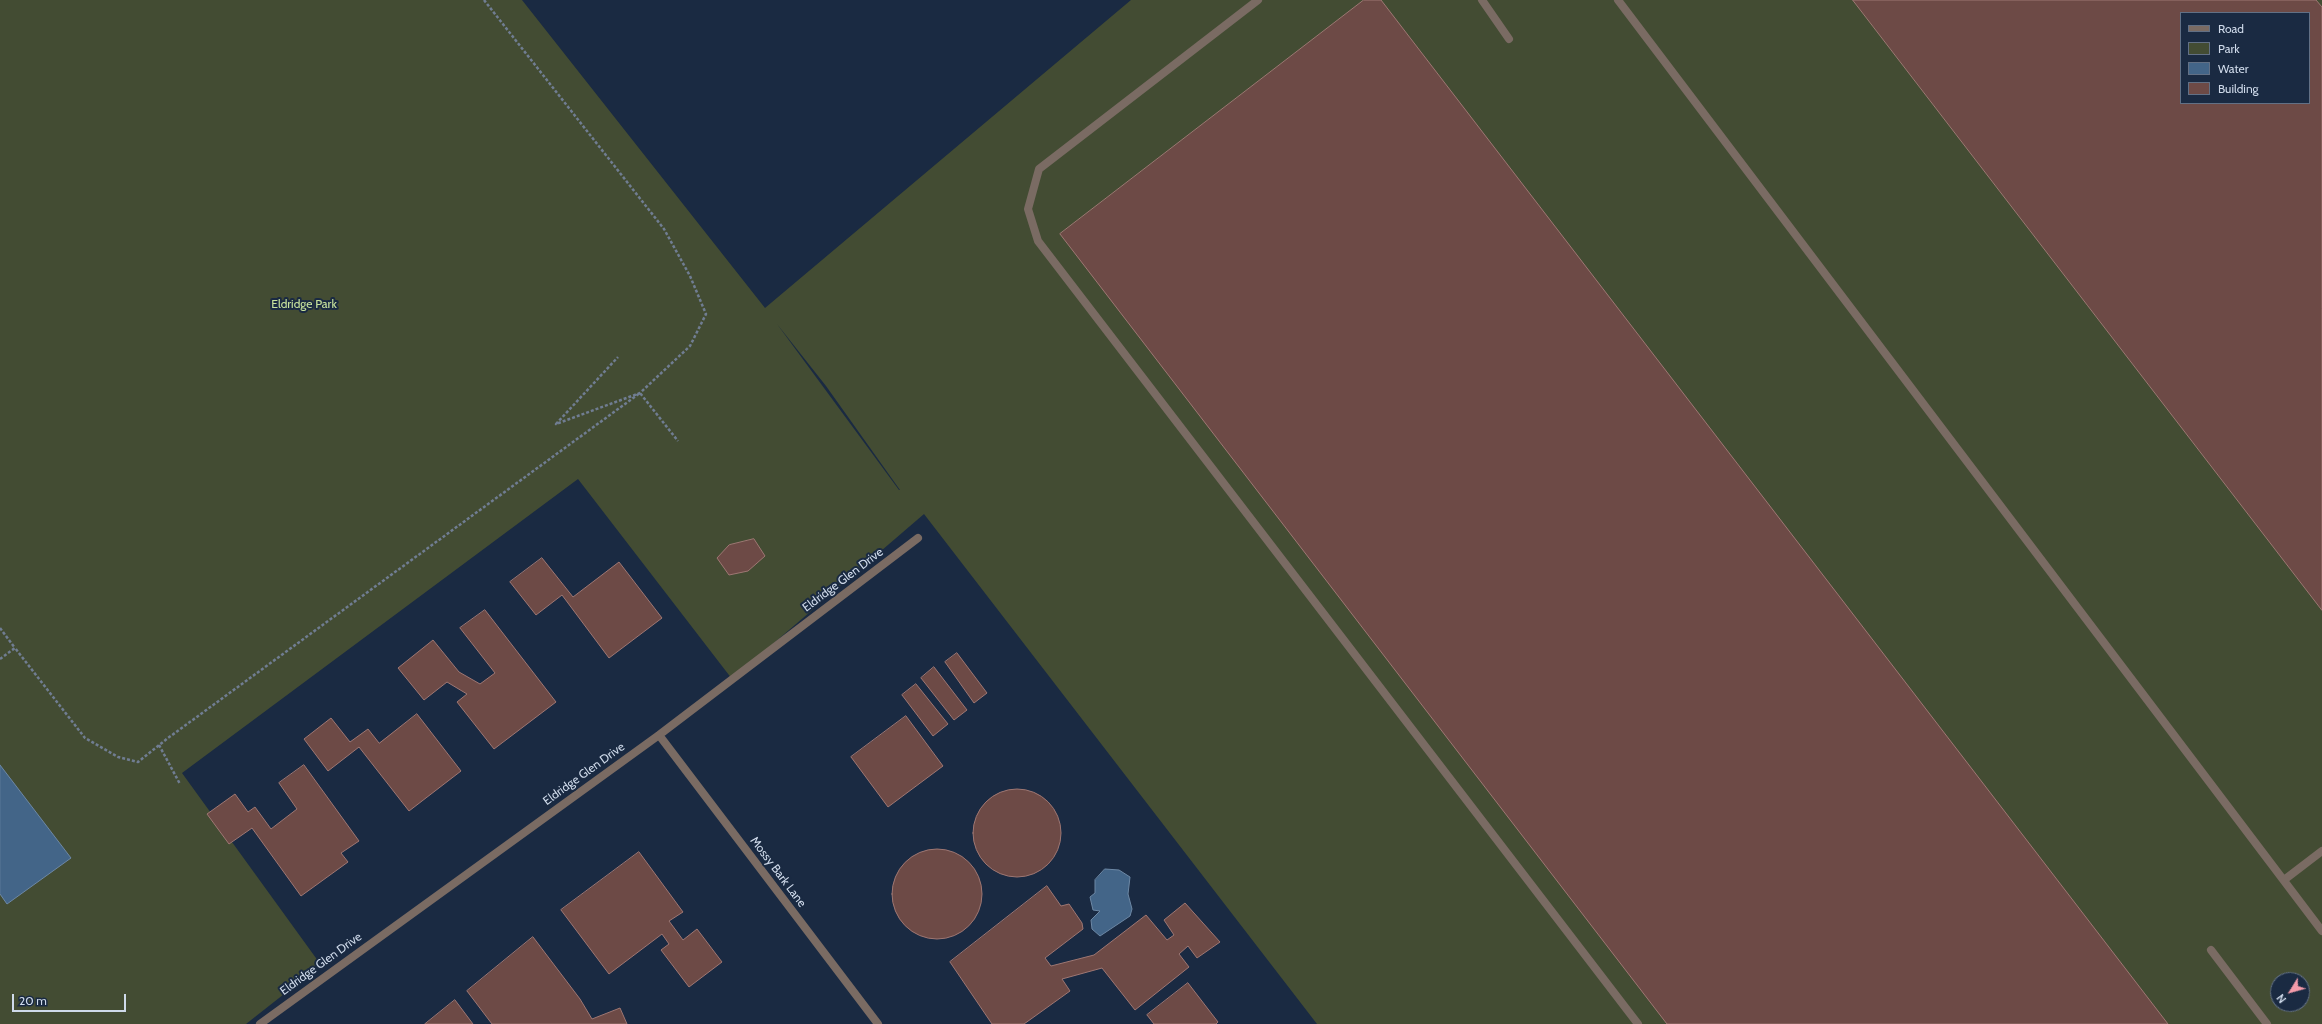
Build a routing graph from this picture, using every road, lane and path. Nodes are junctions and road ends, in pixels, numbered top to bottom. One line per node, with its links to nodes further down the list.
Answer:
1 (484, 0): 7 (path)
2 (1258, 0): 22 (street)
3 (1482, 0): 5 (street)
4 (1618, 0): 17 (street)
5 (1509, 39)
6 (618, 356): 7 (path)
7 (640, 393): 8 (path); 14 (path)
8 (678, 441)
9 (918, 538): 13 (street, Eldridge Glen Drive)
10 (0, 628): 11 (path)
11 (15, 648): 12 (path); 14 (path)
12 (0, 659)
13 (659, 735): 20 (street, Eldridge Glen Drive); 21 (street, Mossy Bark Lane)
14 (159, 745): 15 (path)
15 (180, 784)
16 (2322, 851): 17 (street)
17 (2284, 880): 18 (street)
18 (2322, 931)
19 (2211, 950): 23 (street)
20 (260, 1024)
21 (878, 1024)
22 (1638, 1024)
23 (2266, 1024)

